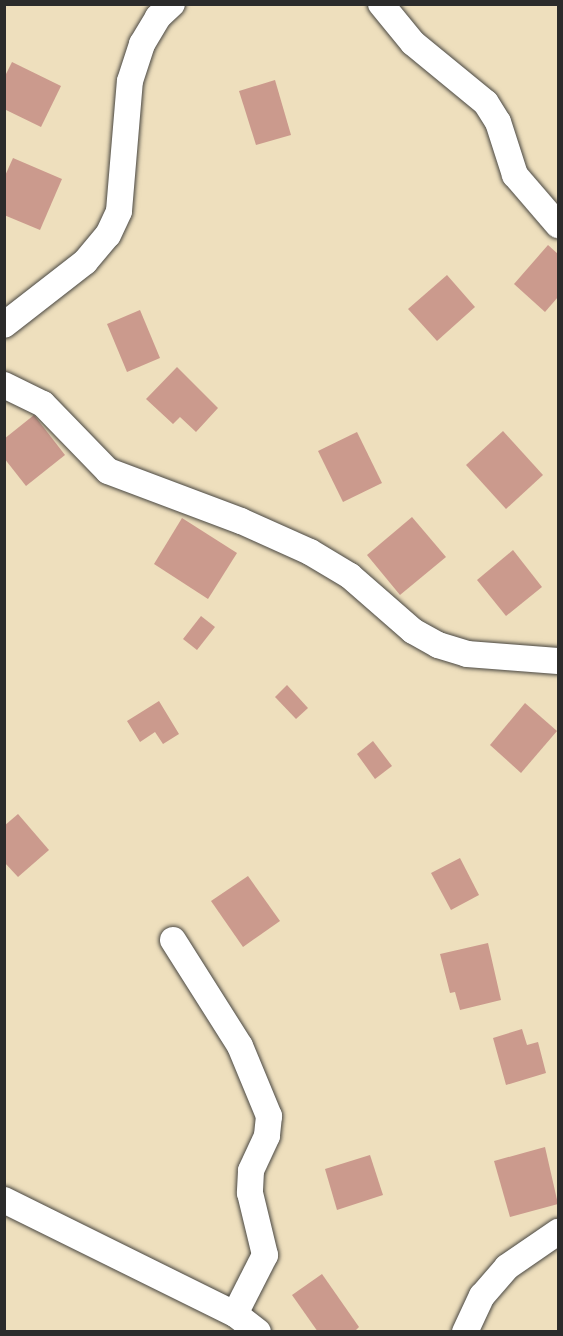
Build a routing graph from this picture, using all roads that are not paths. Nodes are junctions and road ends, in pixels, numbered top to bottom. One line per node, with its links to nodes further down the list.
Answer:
1 (172, 4): 4 (street)
2 (381, 4): 3 (street)
3 (558, 225)
4 (4, 325)
5 (4, 385): 6 (street)
6 (558, 660)
7 (173, 940): 10 (street)
8 (4, 1200): 10 (street)
9 (558, 1232): 12 (street)
10 (235, 1314): 11 (street)
11 (258, 1332)
12 (465, 1332)

